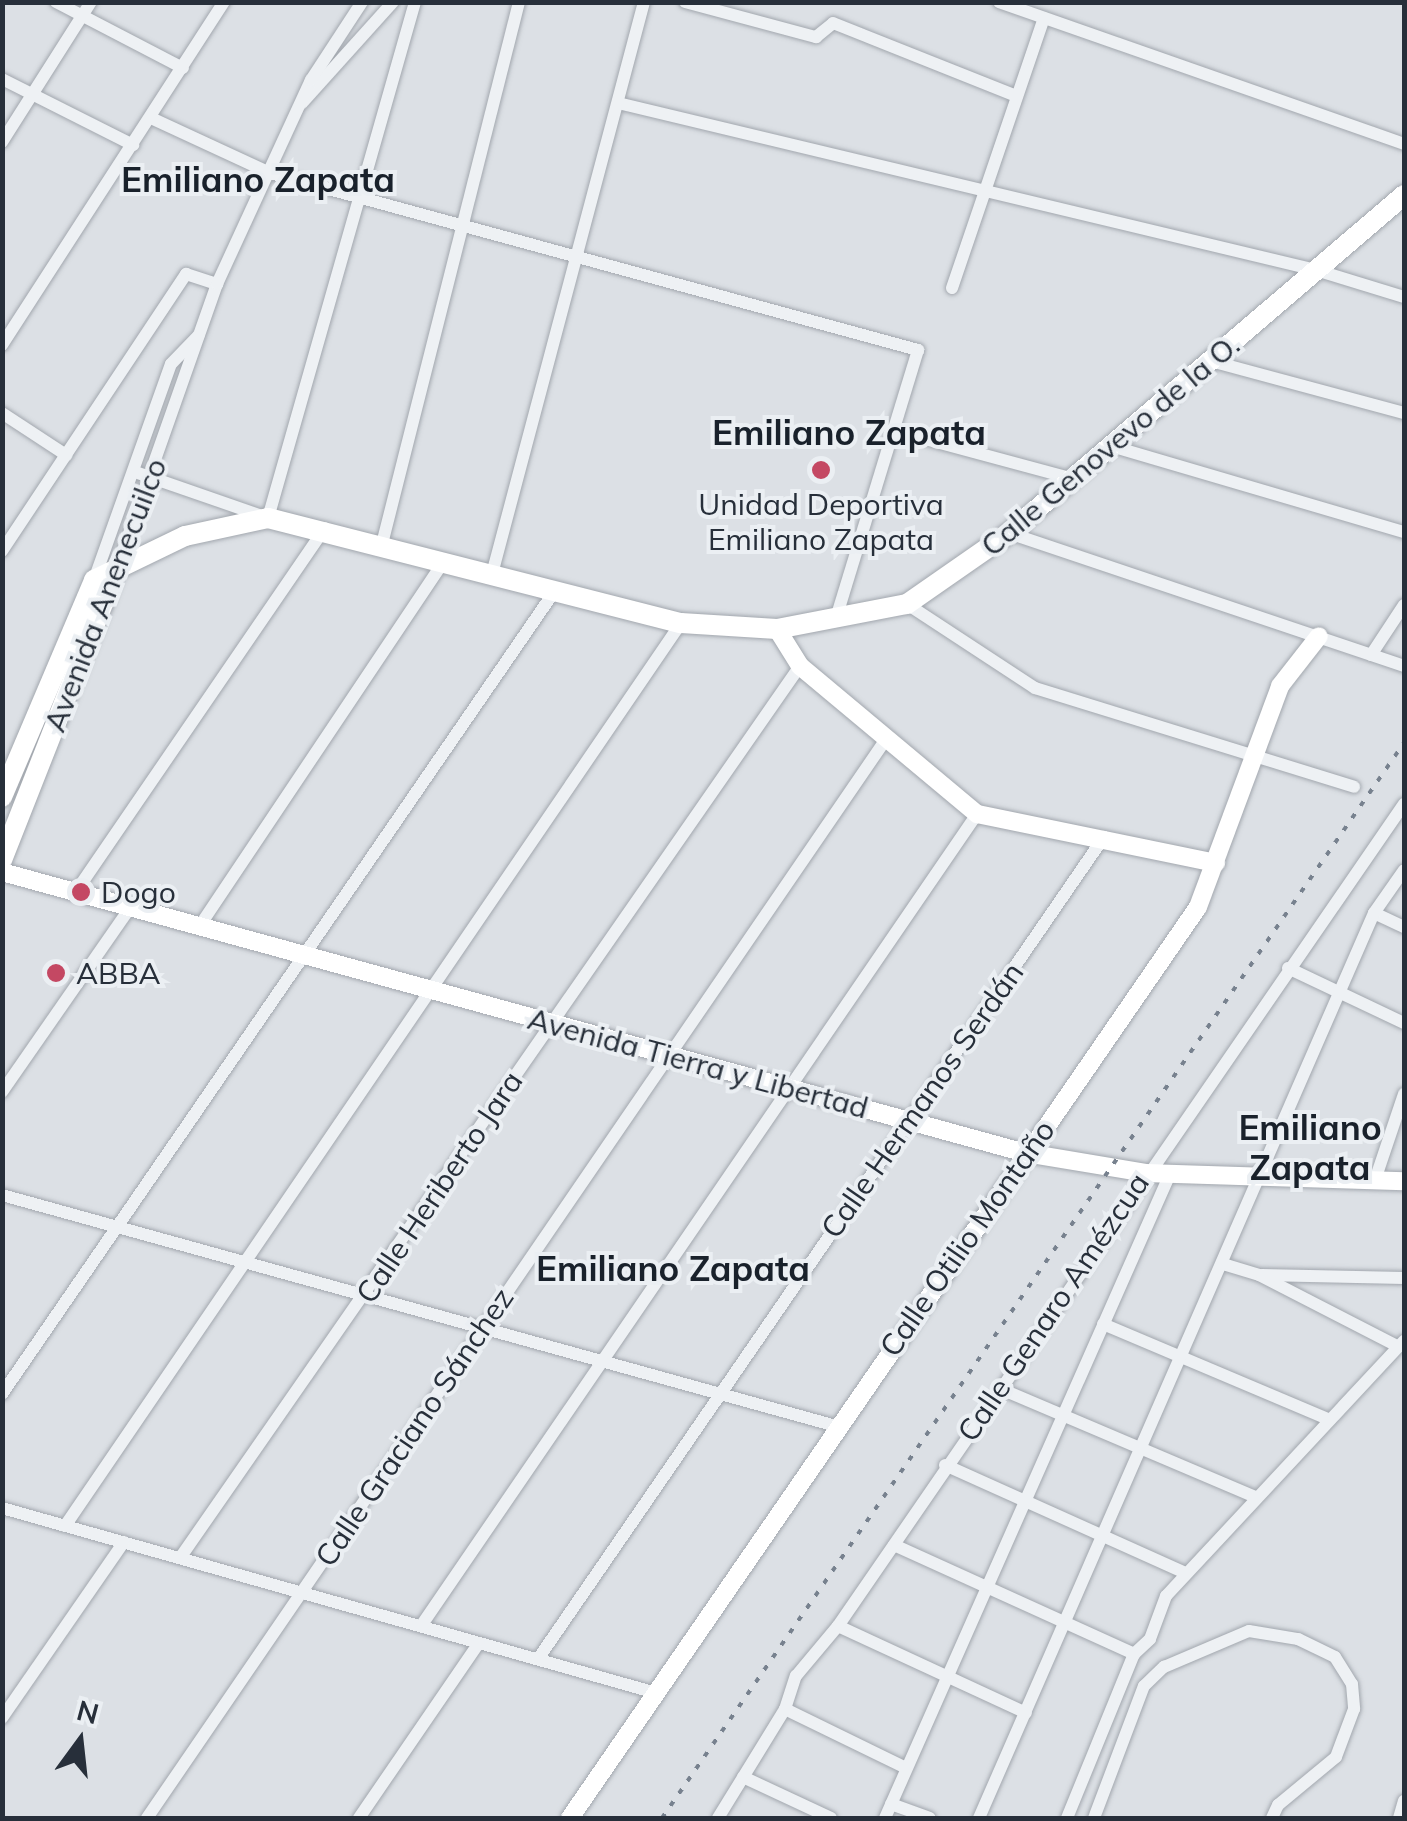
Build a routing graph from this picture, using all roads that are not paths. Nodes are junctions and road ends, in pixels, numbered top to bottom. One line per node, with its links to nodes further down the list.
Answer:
1 (56, 2): 11 (street)
2 (91, 2): 11 (street)
3 (224, 2): 14 (street)
4 (362, 2): 19 (street, Avenida Anenecuilco)
5 (416, 2): 13 (street)
6 (519, 2): 28 (street)
7 (644, 2): 18 (street)
8 (686, 2): 17 (street)
9 (999, 2): 12 (street)
10 (389, 8): 13 (street); 19 (street, Avenida Anenecuilco)
11 (82, 16): 14 (street); 16 (street)
12 (1044, 18): 17 (street); 22 (street)
13 (410, 24): 27 (street)
14 (183, 68): 20 (street)
15 (2, 79): 16 (street)
16 (32, 94): 21 (street); 23 (street)
17 (1016, 96): 25 (street)
18 (618, 103): 25 (street); 29 (street)
19 (300, 104): 24 (street, Avenida Anenecuilco)
20 (151, 118): 23 (street); 24 (street)
21 (2, 142)
22 (1404, 144)
23 (133, 145): 35 (street)
24 (270, 173): 27 (street); 31 (street, Avenida Anenecuilco)
25 (984, 191): 30 (street); 32 (street)
26 (1404, 195): 30 (main road, Calle Genovevo de la O.)
27 (360, 199): 28 (street); 45 (street)
28 (462, 226): 29 (street); 49 (street)
29 (576, 257): 39 (street); 53 (street)
30 (1316, 270): 33 (street); 36 (main road, Calle Genovevo de la O.)
31 (217, 284): 34 (street, Avenida Anenecuilco); 41 (street)
32 (952, 288)
33 (1404, 297)
34 (204, 330): 42 (street, Avenida Anenecuilco); 43 (street, Avenida Anenecuilco)
35 (2, 345)
36 (1211, 361): 38 (street); 40 (main road, Calle Genovevo de la O.)
37 (2, 413): 41 (street)
38 (1404, 413)
39 (892, 430): 44 (street); 58 (street)
40 (1112, 446): 44 (main road, Calle Genovevo de la O.); 47 (street)
41 (66, 455): 50 (street)
42 (135, 472): 43 (street, Calle Genovevo de la O.); 54 (street, Avenida Anenecuilco)
43 (152, 478): 45 (street, Calle Genovevo de la O.); 52 (street, Avenida Anenecuilco)
44 (1073, 479): 48 (main road, Calle Genovevo de la O.)
45 (268, 518): 46 (main road, Calle Genovevo de la O.); 52 (main road, Calle Genovevo de la O.)
46 (326, 528): 49 (main road, Calle Genovevo de la O.); 76 (street)
47 (1404, 532)
48 (1009, 533): 56 (main road, Calle Genovevo de la O.); 61 (street)
49 (382, 544): 51 (main road, Calle Genovevo de la O.)
50 (2, 551)
51 (444, 561): 53 (main road, Calle Genovevo de la O.); 79 (street)
52 (118, 565): 54 (main road, Calle Genovevo de la O.); 72 (main road, Avenida Anenecuilco)
53 (492, 574): 55 (main road, Calle Genovevo de la O.)
54 (94, 580): 68 (main road, Avenida Anenecuilco)
55 (554, 592): 59 (main road, Calle Genovevo de la O.); 81 (street)
56 (907, 604): 58 (main road, Calle Genovevo de la O.); 66 (street)
57 (1404, 604): 62 (street)
58 (835, 621): 60 (main road, Calle Genovevo de la O.)
59 (681, 624): 60 (main road, Calle Genovevo de la O.); 83 (street)
60 (776, 628): 63 (street)
61 (1318, 636): 62 (street); 66 (street, Calle Otilio Montaño)
62 (1371, 655): 64 (street)
63 (800, 666): 65 (street); 85 (street, Calle Heriberto Jara)
64 (1404, 666)
65 (886, 740): 70 (street); 87 (street, Calle Graciano Sánchez)
66 (1256, 754): 67 (street); 73 (street, Calle Otilio Montaño)
67 (1354, 787)
68 (2, 797)
69 (1404, 804): 82 (street, Calle Genaro Amézcua)
70 (977, 814): 71 (street); 88 (street)
71 (1104, 837): 73 (street); 91 (street, Calle Hermanos Serdán)
72 (2, 860)
73 (1216, 863): 92 (street, Calle Otilio Montaño)
74 (1404, 870): 78 (street)
75 (2, 872): 76 (street, Avenida Tierra y Libertad)
76 (75, 893): 77 (street, Avenida Tierra y Libertad)
77 (130, 908): 79 (street, Avenida Tierra y Libertad); 89 (street)
78 (1374, 913): 80 (street); 84 (street)
79 (198, 927): 81 (street, Avenida Tierra y Libertad)
80 (1404, 927)
81 (306, 956): 83 (street, Avenida Tierra y Libertad); 99 (street)
82 (1288, 968): 84 (street); 93 (street, Calle Genaro Amézcua)
83 (432, 990): 85 (street, Avenida Tierra y Libertad); 100 (street)
84 (1339, 995): 86 (street); 95 (street)
85 (551, 1023): 87 (street, Avenida Tierra y Libertad); 104 (street, Calle Heriberto Jara)
86 (1404, 1023)
87 (671, 1056): 88 (street, Avenida Tierra y Libertad); 106 (street, Calle Graciano Sánchez)
88 (790, 1088): 91 (street, Avenida Tierra y Libertad); 109 (street)
89 (2, 1092)
90 (1404, 1094): 96 (street)
91 (908, 1120): 92 (street, Avenida Tierra y Libertad); 112 (street, Calle Hermanos Serdán)
92 (1026, 1152): 93 (street, Avenida Tierra y Libertad); 115 (street, Calle Otilio Montaño)
93 (1145, 1173): 94 (street, Avenida Tierra y Libertad); 110 (street, Calle Genaro Amézcua)
94 (1170, 1174): 95 (street, Avenida Tierra y Libertad); 105 (street)
95 (1261, 1176): 96 (street, Avenida Tierra y Libertad); 101 (street)
96 (1375, 1180): 97 (street, Avenida Tierra y Libertad)
97 (1404, 1181)
98 (2, 1195): 99 (street)
99 (117, 1228): 100 (street); 111 (street)
100 (242, 1263): 104 (street); 121 (street)
101 (1222, 1264): 102 (street); 108 (street)
102 (1259, 1275): 103 (street); 107 (street)
103 (1404, 1278)
104 (365, 1296): 106 (street); 125 (street, Calle Heriberto Jara)
105 (1103, 1324): 108 (street); 113 (street)
106 (481, 1328): 109 (street); 128 (street, Calle Graciano Sánchez)
107 (1402, 1344): 114 (street)
108 (1181, 1359): 114 (street); 116 (street)
109 (600, 1361): 112 (street); 130 (street)
110 (1001, 1389): 113 (street); 117 (street, Calle Genaro Amézcua)
111 (2, 1394)
112 (718, 1394): 115 (street); 134 (street, Calle Hermanos Serdán)
113 (1063, 1414): 116 (street); 119 (street)
114 (1330, 1420): 118 (street)
115 (836, 1426): 136 (street, Calle Otilio Montaño)
116 (1142, 1449): 118 (street); 122 (street)
117 (945, 1465): 119 (street); 124 (street, Calle Genaro Amézcua)
118 (1256, 1497): 126 (street)
119 (1024, 1502): 122 (street); 127 (street)
120 (2, 1508): 121 (street)
121 (66, 1526): 123 (street)
122 (1103, 1537): 126 (street); 129 (street)
123 (124, 1542): 125 (street); 139 (street)
124 (894, 1545): 127 (street); 131 (street, Calle Genaro Amézcua)
125 (180, 1558): 128 (street)
126 (1186, 1573): 133 (street)
127 (985, 1588): 129 (street); 135 (street)
128 (300, 1592): 130 (street); 144 (street, Calle Graciano Sánchez)
129 (1068, 1621): 133 (street); 138 (street)
130 (421, 1626): 132 (street)
131 (838, 1626): 135 (street); 137 (street, Calle Genaro Amézcua)
132 (479, 1643): 134 (street); 145 (street)
133 (1134, 1654): 152 (street)
134 (538, 1660): 136 (street)
135 (946, 1674): 138 (street); 140 (street)
136 (656, 1693): 146 (street, Calle Otilio Montaño)
137 (785, 1709): 140 (street); 141 (street, Calle Genaro Amézcua)
138 (1026, 1713): 151 (street)
139 (2, 1718)
140 (906, 1768): 143 (street)
141 (744, 1777): 147 (street, Calle Genaro Amézcua); 148 (street)
142 (1404, 1801): 155 (street)
143 (891, 1804): 149 (street); 150 (street)
144 (148, 1818)
145 (360, 1818)
146 (570, 1818)
147 (718, 1818)
148 (831, 1818)
149 (885, 1818)
150 (930, 1818)
151 (980, 1818)
152 (1067, 1818)
153 (1094, 1818): 154 (street)
154 (1272, 1818)
155 (1399, 1818)

